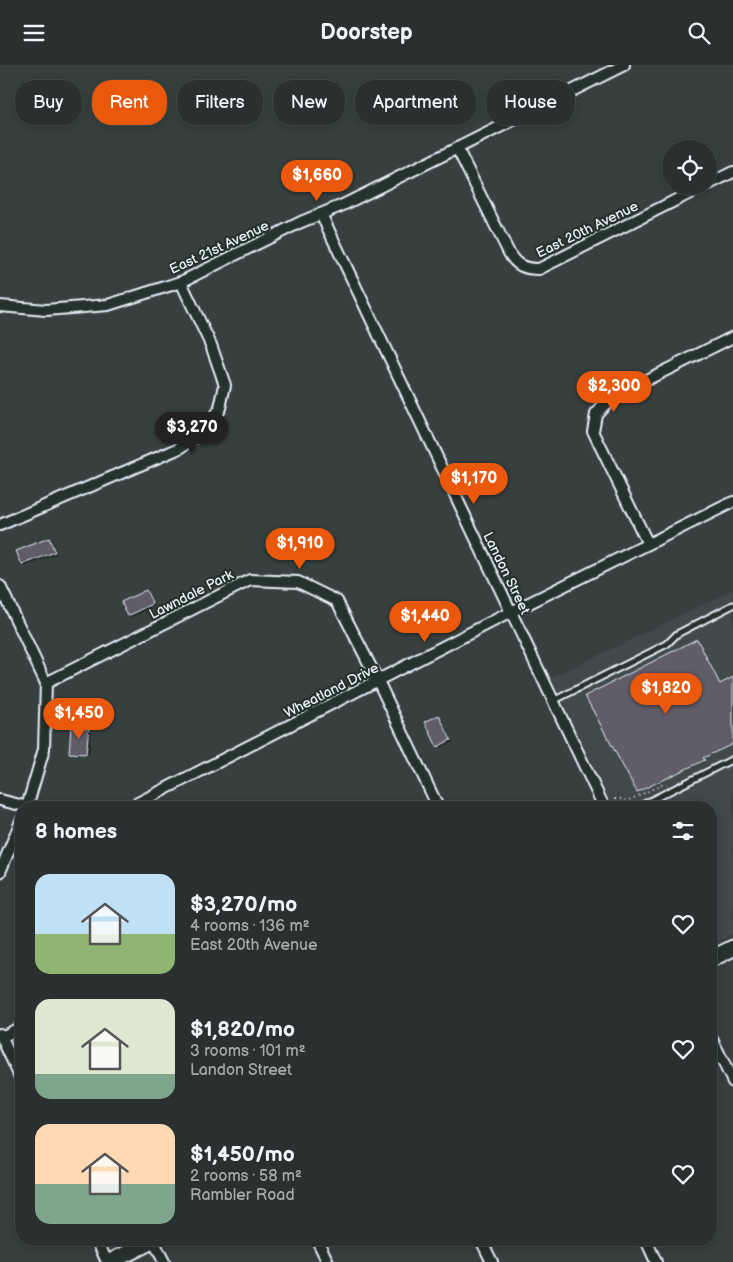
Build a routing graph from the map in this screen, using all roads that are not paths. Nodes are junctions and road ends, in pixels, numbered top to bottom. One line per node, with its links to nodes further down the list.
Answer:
1 (624, 65): 2 (street, East 21st Avenue)
2 (457, 148): 5 (street, East 20th Avenue); 6 (street, East 21st Avenue)
3 (733, 172): 4 (street)
4 (717, 180)
5 (686, 195)
6 (320, 215): 7 (street, East 21st Avenue); 15 (street, Landon Street)
7 (181, 282): 8 (street, East 21st Avenue); 11 (street)
8 (0, 306)
9 (733, 337): 12 (street)
10 (733, 502): 12 (street, Wheatland Drive)
11 (0, 525)
12 (648, 544): 15 (street, Wheatland Drive)
13 (0, 586): 17 (street)
14 (733, 605): 18 (lane)
15 (511, 612): 16 (street, Wheatland Drive); 18 (street, Landon Street)
16 (378, 681): 17 (street, Lawndale Park); 22 (street, Wheatland Drive); 23 (street, Lawndale Park)
17 (46, 683): 21 (street)
18 (552, 701): 24 (street, Landon Street)
19 (733, 759): 25 (lane)
20 (0, 801): 26 (street)
21 (29, 801)
22 (142, 801)
23 (435, 801)
24 (601, 801)
25 (650, 801)
26 (15, 804)
27 (15, 835): 28 (street)
28 (0, 871)
29 (733, 948): 30 (street)
30 (717, 956)
31 (15, 1030): 32 (street)
32 (1, 1036): 34 (street)
33 (717, 1049): 35 (street)
34 (15, 1066)
35 (733, 1082)
36 (100, 1246): 42 (street)
37 (142, 1246): 42 (street)
38 (157, 1246): 43 (street)
39 (320, 1246): 44 (street)
40 (484, 1246): 45 (street)
41 (649, 1246): 46 (street)
42 (109, 1262)
43 (164, 1262)
44 (328, 1262)
45 (492, 1262)
46 (656, 1262)

